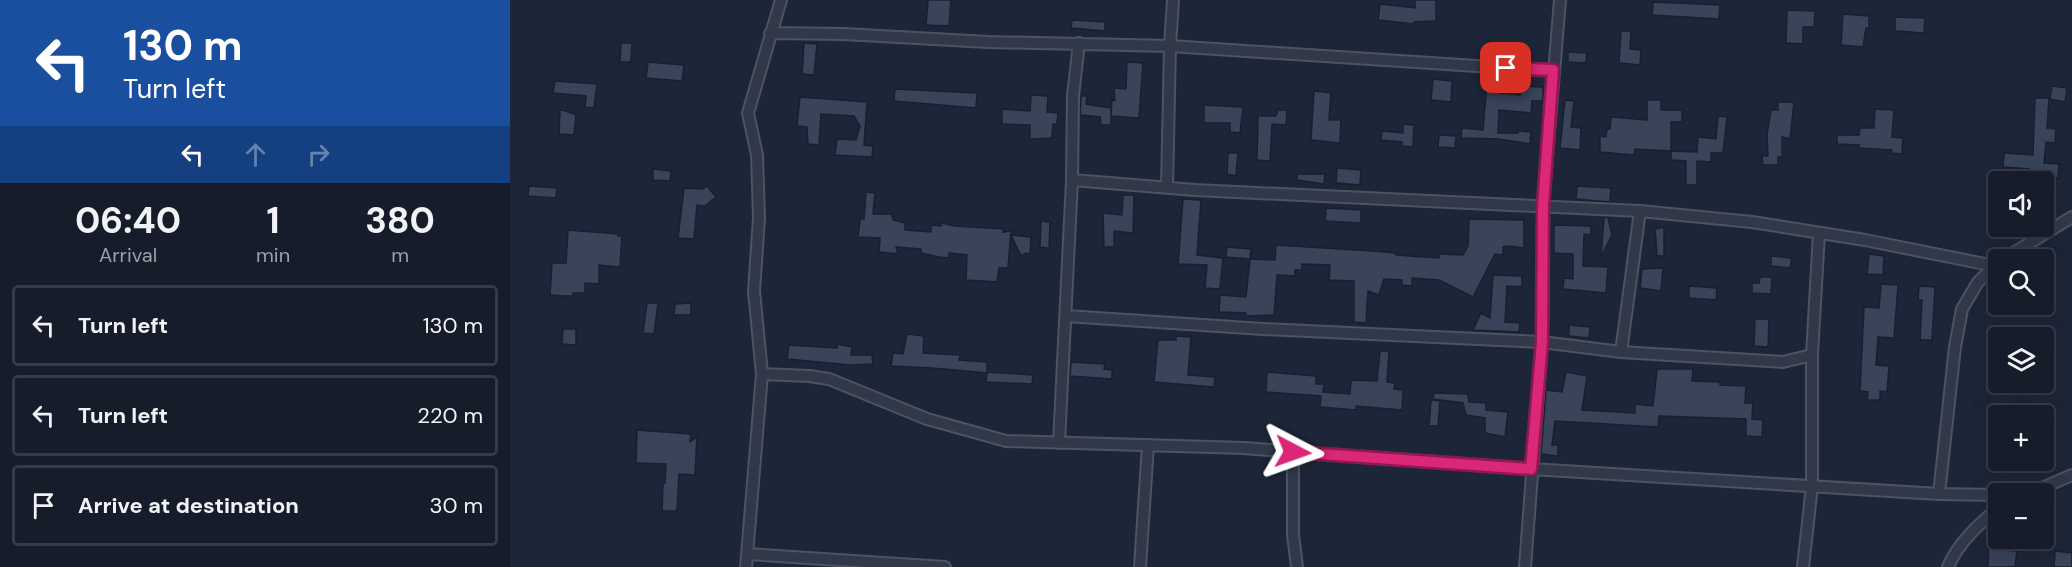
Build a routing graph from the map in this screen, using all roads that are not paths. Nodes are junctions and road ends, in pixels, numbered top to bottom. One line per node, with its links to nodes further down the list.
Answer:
1 (781, 0): 4 (street)
2 (1173, 0): 6 (street)
3 (1560, 0): 7 (street)
4 (770, 33): 5 (street); 21 (street)
5 (1079, 43): 6 (street); 8 (street)
6 (1170, 46): 7 (street); 9 (street)
7 (1553, 70): 10 (street)
8 (1072, 180): 9 (street); 17 (street)
9 (1167, 188): 10 (street)
10 (1543, 206): 11 (street); 18 (street)
11 (1640, 211): 13 (street); 19 (street)
12 (2072, 217): 14 (street)
13 (1819, 233): 15 (street); 20 (street)
14 (2021, 249)
15 (1988, 261)
16 (1988, 272): 29 (street)
17 (1066, 316): 18 (street); 22 (street)
18 (1542, 342): 19 (street); 25 (street)
19 (1621, 352): 20 (street)
20 (1812, 355): 28 (street)
21 (762, 374): 22 (street); 32 (street)
22 (1059, 443): 23 (street)
23 (1148, 445): 24 (street); 35 (street)
24 (1293, 452): 25 (street); 36 (street)
25 (1531, 469): 28 (street); 37 (street)
26 (2072, 475): 27 (street)
27 (2053, 483)
28 (1812, 486): 29 (street); 38 (street)
29 (1939, 494): 30 (street)
30 (1988, 495)
31 (1988, 516): 39 (street)
32 (748, 554): 33 (street); 34 (street)
33 (747, 567)
34 (945, 567)
35 (1140, 567)
36 (1297, 567)
37 (1526, 567)
38 (1803, 567)
39 (1948, 567)

